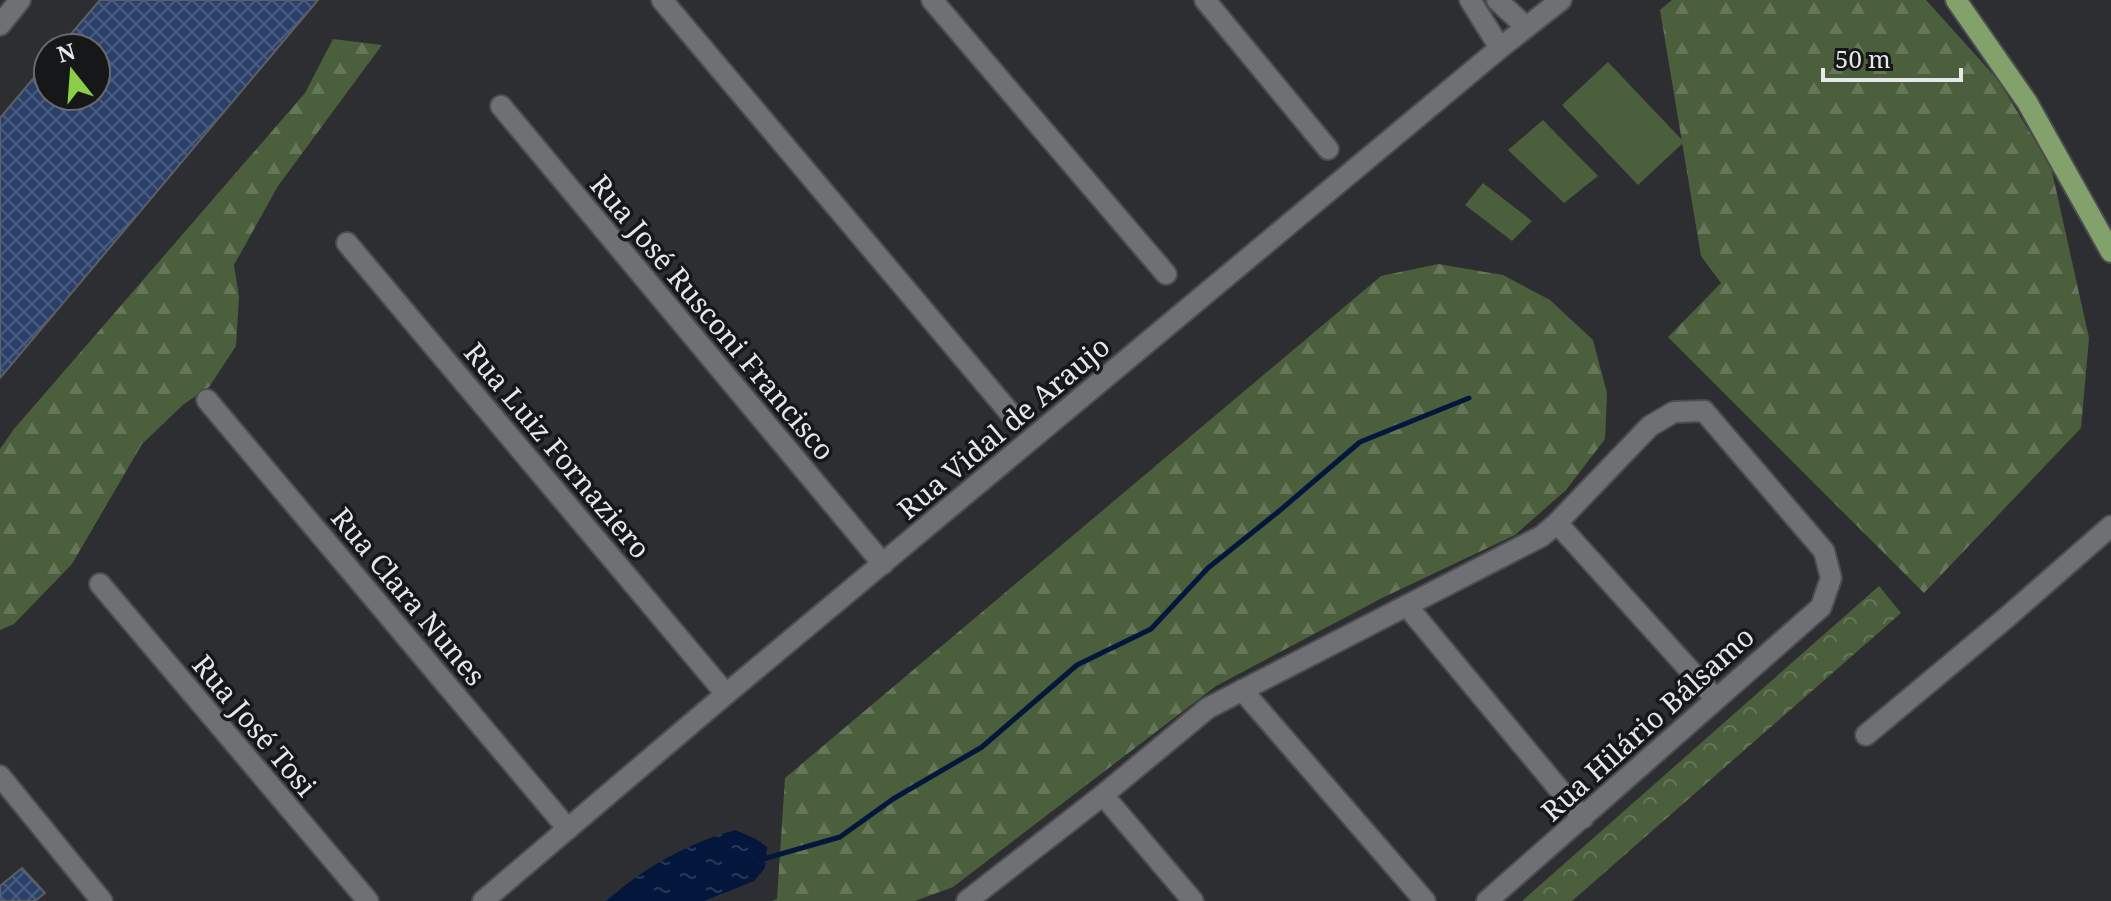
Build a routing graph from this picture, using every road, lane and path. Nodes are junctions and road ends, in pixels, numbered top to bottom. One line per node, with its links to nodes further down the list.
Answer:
1 (20, 0): 9 (street)
2 (662, 0): 18 (street)
3 (932, 0): 16 (street)
4 (1205, 0): 13 (street)
5 (1470, 0): 11 (street)
6 (1497, 0): 10 (street)
7 (1561, 0): 10 (street, Rua Vidal de Araujo)
8 (1956, 0): 15 (main road)
9 (0, 25)
10 (1526, 27): 11 (street, Rua Vidal de Araujo)
11 (1500, 48): 21 (street, Rua Vidal de Araujo)
12 (501, 106): 21 (street, Rua José Rusconi Francisco)
13 (1328, 149)
14 (347, 243): 25 (street, Rua Luiz Fornaziero)
15 (2111, 252)
16 (1166, 274)
17 (207, 400): 31 (street, Rua Clara Nunes)
18 (1010, 413)
19 (1557, 523): 23 (street); 26 (street); 26 (street, Rua Hilário Bálsamo)
20 (2111, 526): 27 (street)
21 (883, 564): 25 (street, Rua Vidal de Araujo)
22 (100, 584): 33 (street, Rua José Tosi)
23 (1407, 606): 24 (street); 30 (street)
24 (1242, 690): 29 (street); 37 (street)
25 (726, 694): 31 (street, Rua Vidal de Araujo)
26 (1715, 698): 30 (street, Rua Hilário Bálsamo)
27 (1866, 735)
28 (0, 776): 32 (street)
29 (1103, 795): 35 (street); 36 (street)
30 (1583, 818): 38 (street, Rua Hilário Bálsamo)
31 (568, 829): 34 (street, Rua Vidal de Araujo)
32 (102, 901)
33 (368, 901)
34 (483, 901)
35 (967, 901)
36 (1193, 901)
37 (1425, 901)
38 (1487, 901)

